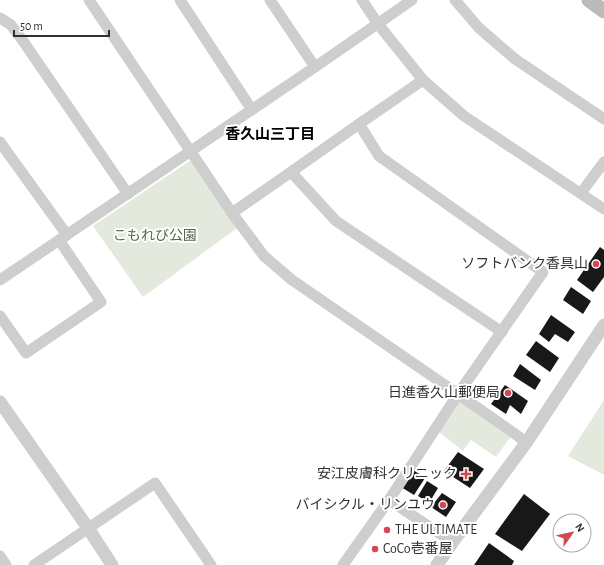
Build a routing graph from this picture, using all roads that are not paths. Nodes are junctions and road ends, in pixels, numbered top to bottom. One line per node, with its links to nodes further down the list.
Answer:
1 (89, 0): 17 (street)
2 (180, 0): 13 (street)
3 (270, 0): 11 (street)
4 (362, 0): 10 (street)
5 (412, 0): 10 (street)
6 (455, 0): 14 (street)
7 (589, 0): 8 (main road)
8 (604, 11)
9 (0, 18): 21 (street)
10 (378, 24): 11 (street); 12 (street)
11 (315, 67): 13 (street)
12 (423, 80): 15 (street); 20 (street)
13 (252, 110): 17 (street)
14 (604, 119)
15 (359, 124): 19 (street); 28 (street)
16 (0, 142): 24 (street)
17 (191, 152): 21 (street); 23 (street)
18 (604, 162): 20 (street)
19 (291, 172): 23 (street); 28 (street)
20 (581, 193): 22 (street)
21 (128, 194): 24 (street)
22 (604, 209)
23 (232, 213): 29 (street)
24 (63, 238): 25 (street); 26 (street)
25 (1, 278)
26 (0, 316)
27 (604, 325): 31 (street)
28 (502, 332): 29 (street)
29 (458, 394): 31 (street); 32 (street)
30 (0, 402): 33 (street)
31 (526, 443): 34 (street)
32 (389, 500): 34 (street); 40 (street)
33 (88, 528): 37 (street); 38 (street); 39 (street)
34 (452, 543): 41 (street)
35 (0, 556): 36 (street)
36 (6, 565)
37 (34, 565)
38 (112, 565)
39 (211, 565)
40 (343, 565)
41 (437, 565)

